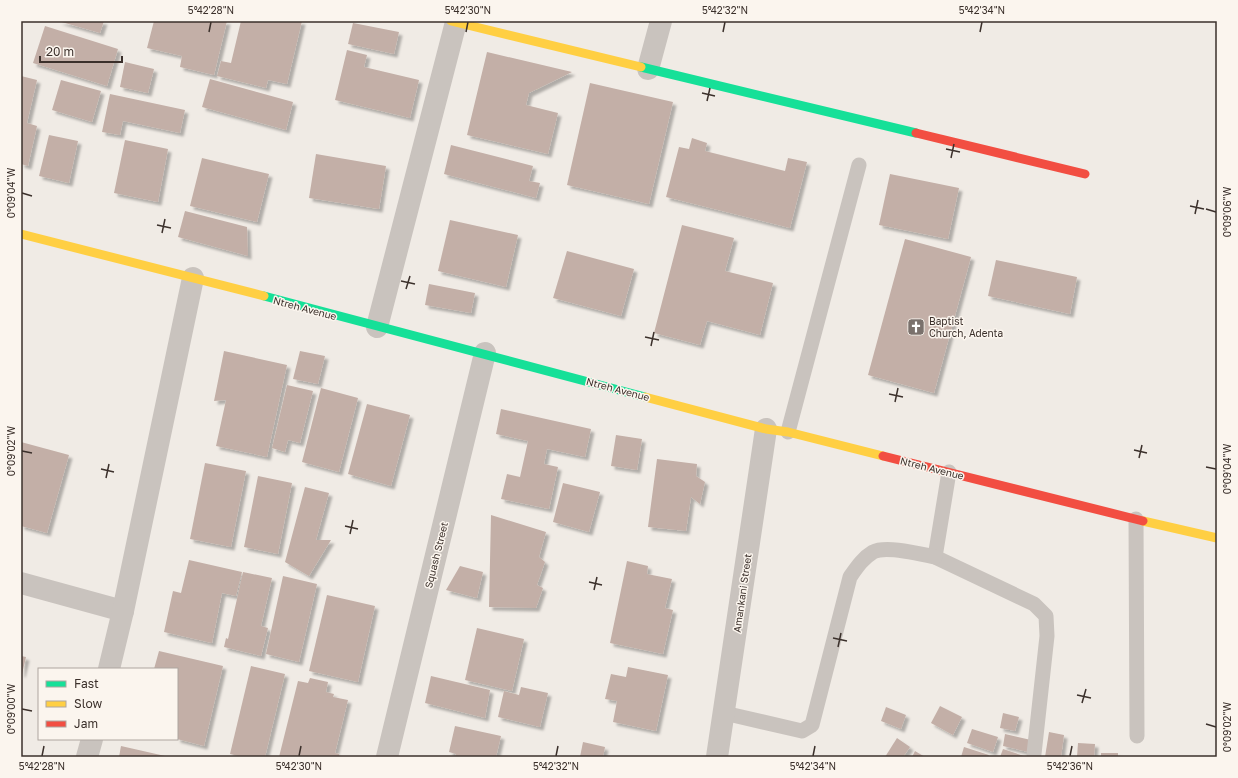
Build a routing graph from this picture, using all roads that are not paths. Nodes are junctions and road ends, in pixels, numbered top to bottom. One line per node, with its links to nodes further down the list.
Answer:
1 (661, 21): 3 (street)
2 (454, 22): 3 (street); 8 (street)
3 (648, 69): 5 (street)
4 (859, 165): 11 (lane)
5 (1085, 174)
6 (21, 234): 7 (street, Ntreh Avenue)
7 (193, 278): 8 (street, Ntreh Avenue); 17 (street)
8 (377, 327): 9 (street, Ntreh Avenue)
9 (485, 353): 10 (street, Ntreh Avenue); 24 (street, Squash Street)
10 (766, 429): 11 (street, Ntreh Avenue); 19 (street, Amankani Street)
11 (788, 432): 12 (street, Ntreh Avenue)
12 (949, 472): 13 (street, Ntreh Avenue); 15 (lane)
13 (1136, 519): 14 (street, Ntreh Avenue); 20 (lane)
14 (1217, 538)
15 (935, 557): 19 (lane); 22 (lane)
16 (21, 583): 17 (street)
17 (123, 611): 18 (street)
18 (109, 668)
19 (724, 713): 25 (street, Amankani Street)
20 (1137, 736)
21 (92, 740): 23 (street)
22 (1034, 754)
23 (87, 757)
24 (387, 757)
25 (717, 757)

